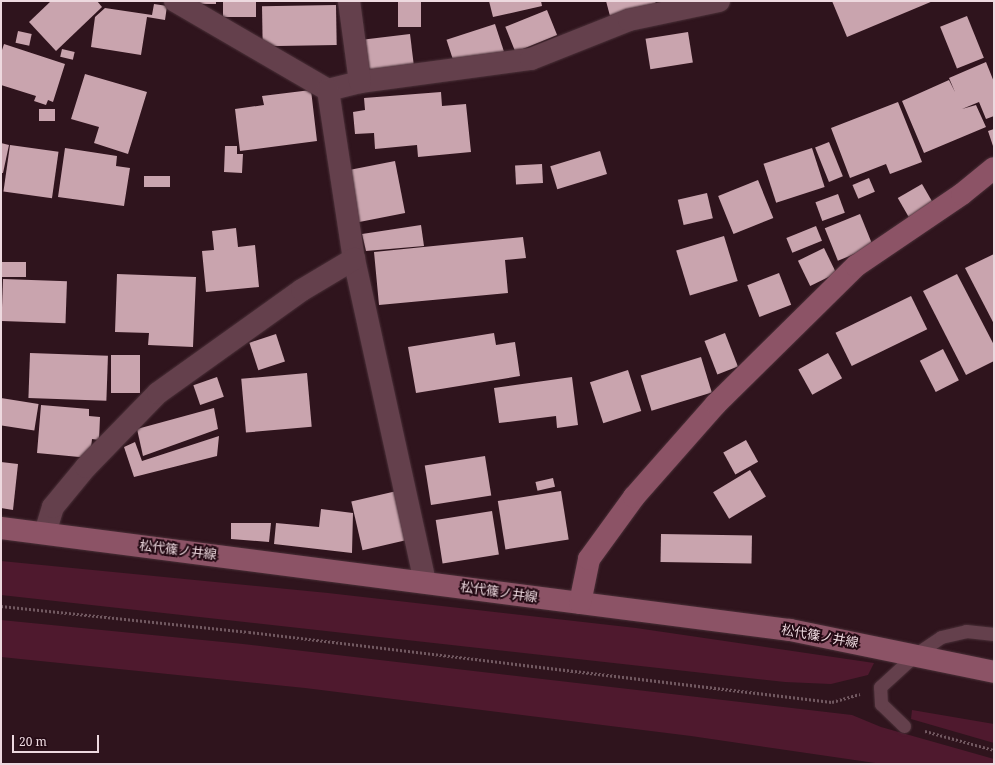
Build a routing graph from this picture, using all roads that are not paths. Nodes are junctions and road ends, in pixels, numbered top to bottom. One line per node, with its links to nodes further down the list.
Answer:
1 (175, 1): 5 (street)
2 (349, 1): 4 (street)
3 (719, 1): 4 (street)
4 (360, 82): 5 (street)
5 (328, 90): 7 (street)
6 (994, 168): 11 (main road)
7 (354, 259): 9 (street); 10 (street)
8 (1, 528): 9 (main road, 松代篠ノ井線)
9 (46, 533): 10 (main road, 松代篠ノ井線)
10 (425, 582): 11 (main road, 松代篠ノ井線)
11 (580, 604): 13 (main road, 松代篠ノ井線)
12 (994, 634): 13 (lane)
13 (916, 654): 14 (main road, 松代篠ノ井線); 15 (lane)
14 (994, 672)
15 (904, 726)

